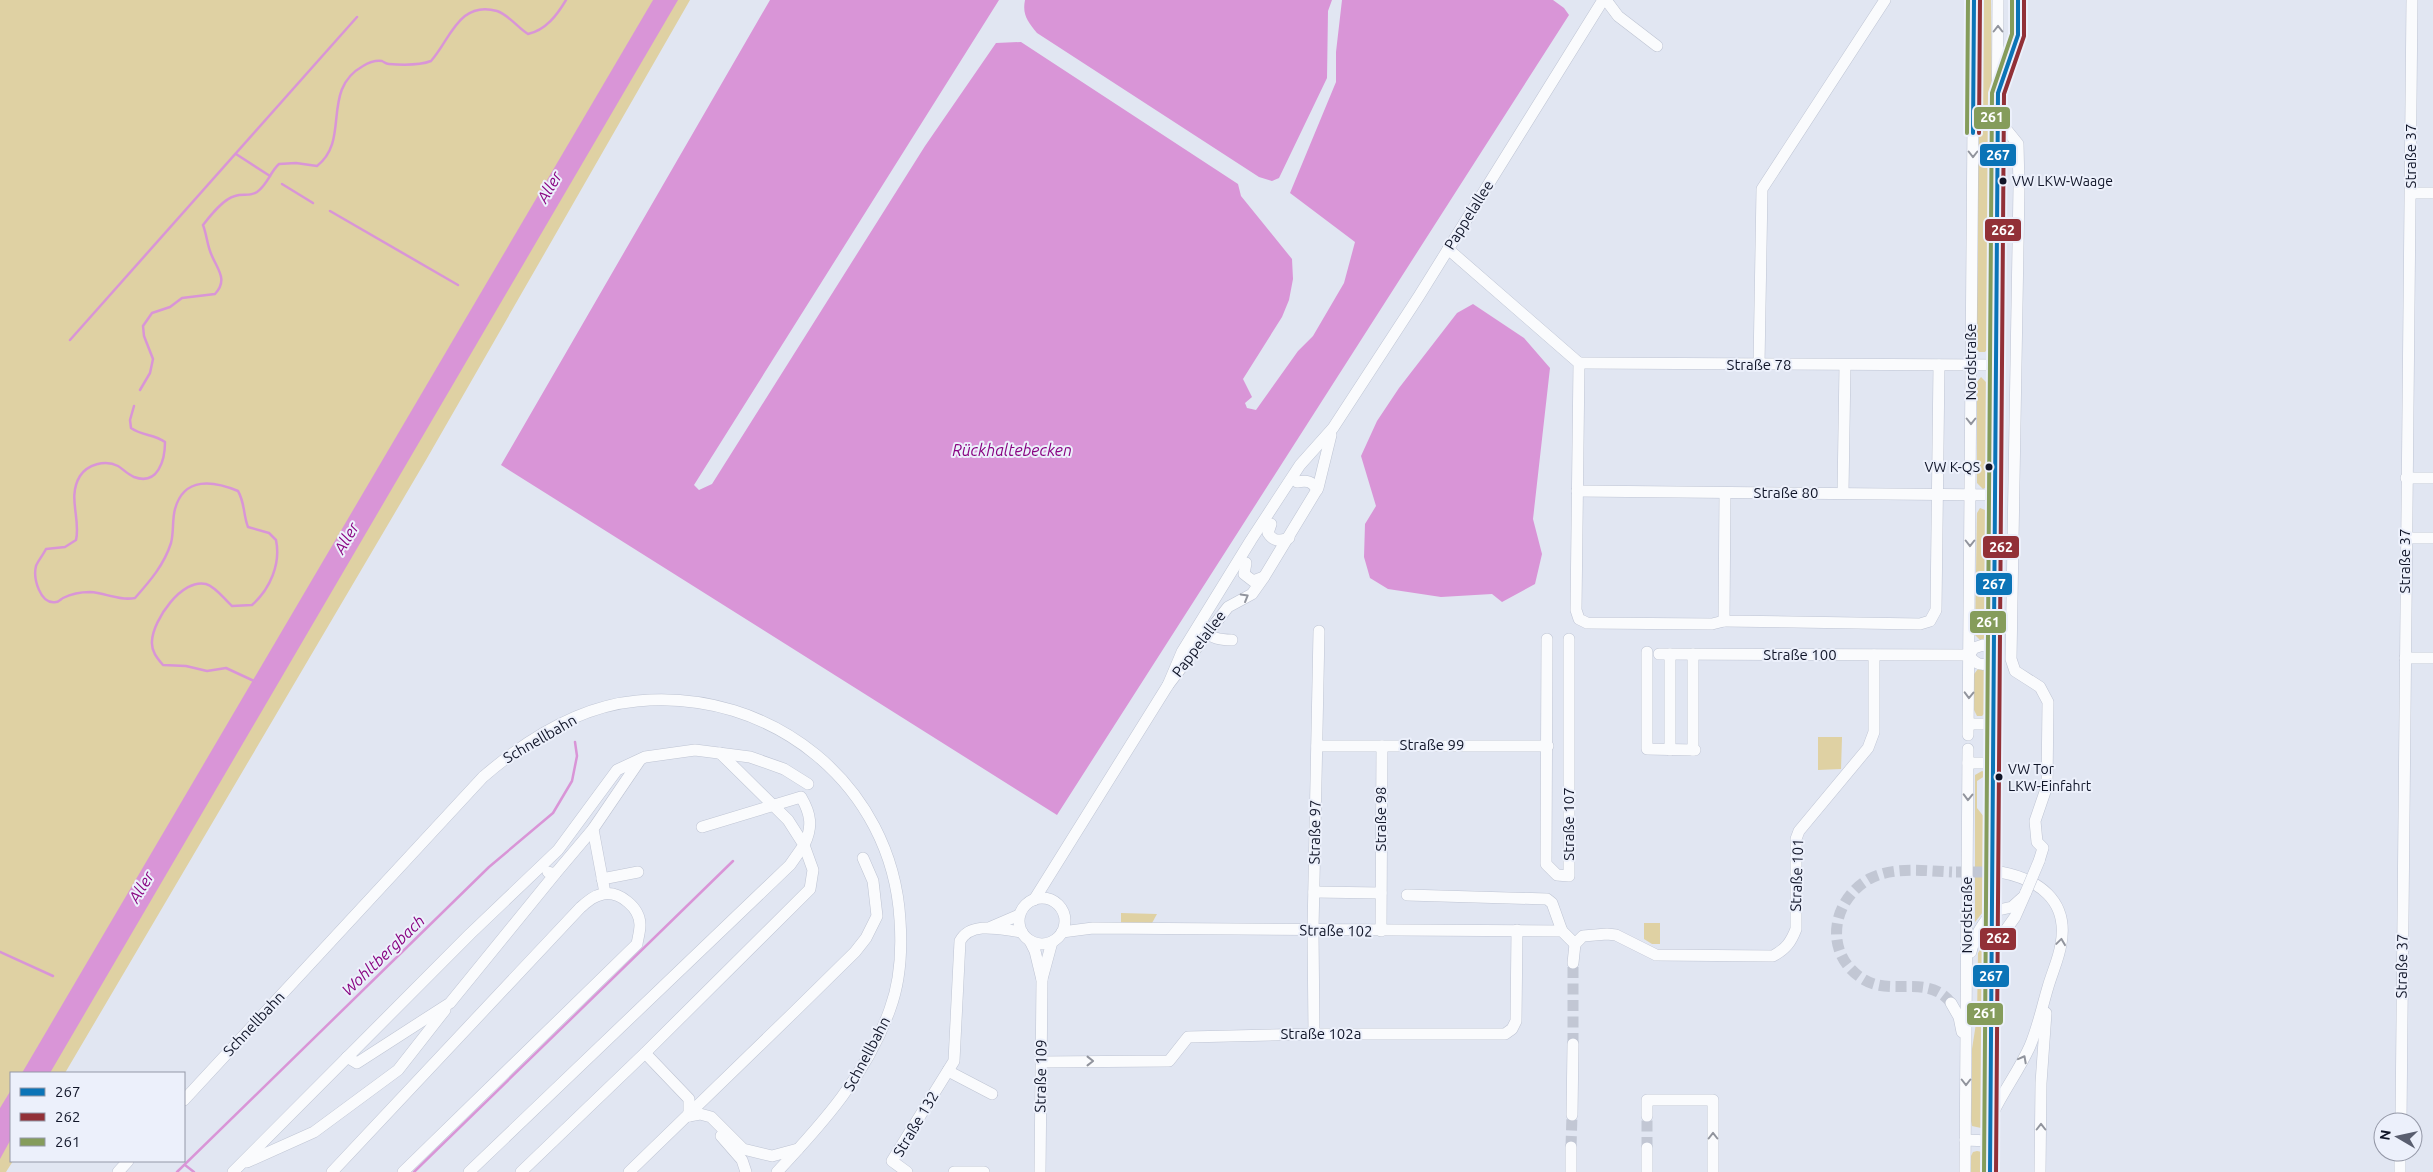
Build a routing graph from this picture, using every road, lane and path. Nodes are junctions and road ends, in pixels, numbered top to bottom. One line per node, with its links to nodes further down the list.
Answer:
1 (1604, 0): 7 (street, Pappelallee); 12 (street, Pappelallee)
2 (1885, 0): 14 (street)
3 (1974, 0): 17 (street, Nordstraße, one-way to 17)
4 (1998, 0): 8 (street, Nordstraße, one-way to 4)
5 (2018, 0): 8 (street)
6 (2412, 0): 10 (street, Straße 37)
7 (1657, 46)
8 (1998, 93): 9 (street, Nordstraße)
9 (1998, 118): 18 (street, Nordstraße); 78 (street, bridge)
10 (2411, 193): 11 (street); 21 (street, Straße 37)
11 (2433, 194)
12 (1448, 249): 13 (street); 19 (street, Pappelallee)
13 (1579, 363): 14 (street, Straße 78); 25 (street)
14 (1759, 365): 15 (street, Straße 78)
15 (1845, 365): 16 (street, Straße 78); 26 (street)
16 (1939, 365): 17 (street, Straße 78); 28 (street)
17 (1971, 365): 18 (street, Straße 78); 29 (street, Nordstraße, one-way to 29)
18 (1996, 365): 30 (street, Nordstraße)
19 (1333, 428): 20 (street, Pappelallee); 24 (street, Pappelallee)
20 (1318, 447): 23 (street); 50 (street, Pappelallee)
21 (2406, 478): 22 (street); 33 (street, Straße 37)
22 (2433, 478)
23 (1297, 482): 24 (street); 31 (street)
24 (1317, 490): 32 (street, Pappelallee)
25 (1577, 491): 27 (street, Straße 80); 37 (street)
26 (1843, 492): 27 (street, Straße 80); 28 (street, Straße 80)
27 (1725, 493): 37 (street)
28 (1937, 494): 29 (street, Straße 80); 37 (street)
29 (1970, 494): 30 (street, Straße 80); 46 (street, Nordstraße, one-way to 46)
30 (1995, 494): 47 (street, Nordstraße)
31 (1271, 524): 32 (street); 35 (street)
32 (1289, 538): 36 (street, Pappelallee)
33 (2406, 538): 34 (street); 48 (street, Straße 37)
34 (2433, 538)
35 (1246, 563): 36 (street); 39 (street)
36 (1264, 577): 39 (street, Pappelallee, one-way to 36)
37 (1724, 621)
38 (1319, 631): 53 (street, Straße 97)
39 (1209, 634): 42 (street); 50 (street, Pappelallee)
40 (1548, 639): 55 (street, Straße 107)
41 (1569, 639): 55 (street, Straße 107)
42 (1232, 640)
43 (1659, 653): 44 (street, Straße 100); 58 (street); 58 (street)
44 (1693, 654): 45 (street, Straße 100); 58 (street)
45 (1874, 655): 46 (street, Straße 100); 95 (street, Straße 101)
46 (1970, 655): 47 (street, Straße 100); 51 (street, Nordstraße, one-way to 51)
47 (1994, 655): 51 (street, Nordstraße)
48 (2405, 658): 49 (street); 114 (street, Straße 37)
49 (2433, 658)
50 (1168, 685): 69 (street, Pappelallee)
51 (1993, 724): 52 (street, Nordstraße)
52 (1993, 736)
53 (1317, 746): 54 (street, Straße 99); 75 (street, Straße 97)
54 (1382, 746): 55 (street, Straße 99); 77 (street, Straße 98)
55 (1548, 746)
56 (1968, 749): 61 (street, Nordstraße)
57 (1993, 749): 62 (street, Nordstraße)
58 (1670, 750)
59 (720, 753): 60 (street); 63 (street); 64 (street)
60 (641, 758): 66 (street); 70 (street)
61 (1968, 763): 62 (street); 98 (street, Nordstraße, one-way to 98)
62 (1993, 763): 82 (street, Nordstraße)
63 (808, 784)
64 (773, 805): 65 (street); 67 (street); 67 (street)
65 (702, 826)
66 (593, 829): 73 (street); 74 (street)
67 (804, 845): 105 (street); 127 (street)
68 (862, 858): 115 (street)
69 (1055, 865): 80 (street, Pappelallee); 81 (street)
70 (537, 870): 73 (street); 107 (street)
71 (638, 872): 74 (street)
72 (2000, 872): 100 (street, one-way to 72)
73 (555, 874): 101 (street)
74 (602, 879): 76 (street)
75 (1314, 892): 77 (street); 87 (street, Straße 97)
76 (605, 893): 125 (street); 126 (street)
77 (1381, 893): 89 (street, Straße 98)
78 (2026, 893): 82 (street); 96 (street)
79 (1408, 895): 90 (street)
80 (1034, 900): 81 (street); 83 (street)
81 (1052, 900): 84 (street)
82 (1994, 911): 96 (street, Nordstraße); 98 (street)
83 (1019, 915): 85 (street); 91 (street)
84 (1064, 915): 86 (street, Straße 102); 92 (street)
85 (989, 928): 91 (street); 109 (street)
86 (1093, 928): 87 (street, Straße 102); 92 (street, Straße 102)
87 (1313, 930): 89 (street, Straße 102); 103 (street, Straße 97)
88 (1517, 930): 89 (street, Straße 102); 90 (street, Straße 102); 103 (street, Straße 102a)
89 (1381, 931)
90 (1562, 931): 95 (street)
91 (1022, 932): 93 (street)
92 (1062, 932): 94 (street)
93 (1030, 941): 94 (street); 99 (street)
94 (1052, 942): 99 (street)
95 (1575, 944): 97 (street)
96 (1993, 948): 116 (street, Nordstraße)
97 (1573, 963)
98 (1967, 973): 106 (street, Nordstraße)
99 (1042, 980): 108 (street, Straße 109)
100 (2047, 988): 116 (street, one-way to 100); 141 (street, one-way to 100)
101 (450, 1003): 107 (street); 123 (street)
102 (1951, 1003): 106 (street)
103 (1314, 1034): 108 (street, Straße 102a, one-way to 103)
104 (1573, 1044): 113 (street)
105 (646, 1053): 115 (street); 128 (street)
106 (1966, 1053): 117 (street, Nordstraße, one-way to 117)
107 (348, 1057): 123 (street)
108 (1041, 1062): 135 (street, Straße 109)
109 (948, 1071): 110 (street); 132 (street, Straße 132)
110 (992, 1094)
111 (185, 1099): 121 (street, Schnellbahn)
112 (1647, 1107): 138 (street, one-way to 112)
113 (1572, 1110)
114 (2400, 1112)
115 (689, 1116): 121 (street); 129 (street); 130 (street)
116 (1991, 1116): 118 (street, Nordstraße)
117 (1965, 1140): 118 (street); 139 (street, Nordstraße)
118 (1990, 1141): 140 (street, Nordstraße)
119 (1571, 1147): 136 (street)
120 (1647, 1148): 137 (street)
121 (798, 1149): 131 (street, Schnellbahn)
122 (127, 1162): 124 (street)
123 (236, 1168)
124 (118, 1172)
125 (332, 1172)
126 (403, 1172)
127 (470, 1172)
128 (521, 1172)
129 (629, 1172)
130 (746, 1172)
131 (777, 1172)
132 (907, 1172)
133 (954, 1172): 134 (street)
134 (984, 1172)
135 (1040, 1172)
136 (1571, 1172)
137 (1647, 1172)
138 (1713, 1172)
139 (1965, 1172)
140 (1990, 1172)
141 (2040, 1172)

